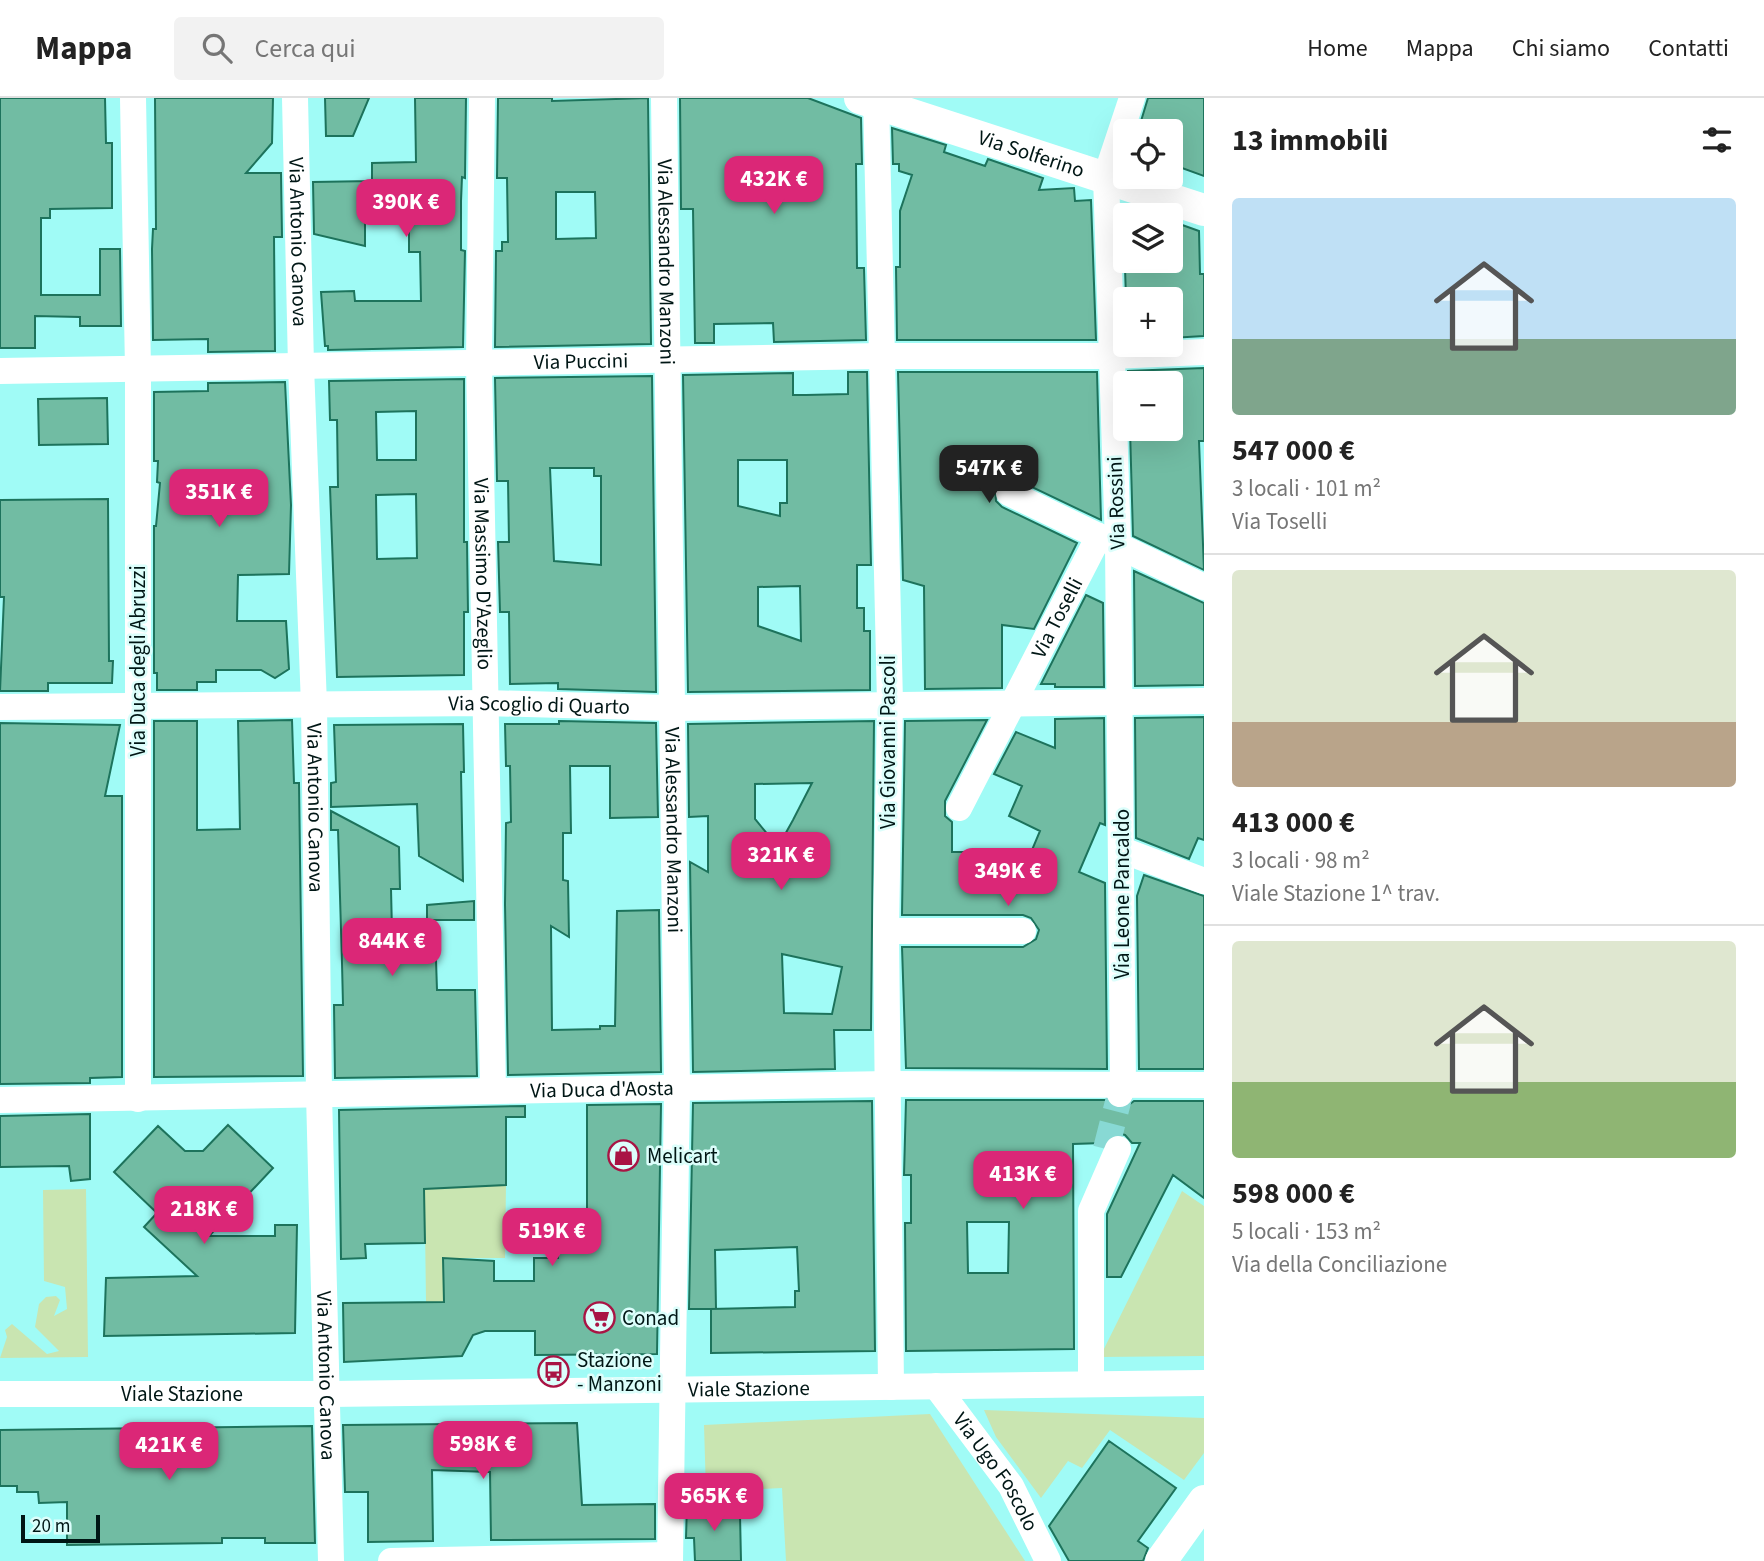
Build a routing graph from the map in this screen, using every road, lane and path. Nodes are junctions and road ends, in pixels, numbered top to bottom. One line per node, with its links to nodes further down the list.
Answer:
1 (133, 98): 15 (street, Via Duca degli Abruzzi)
2 (295, 98): 14 (street, Via Antonio Canova)
3 (482, 98): 13 (street, Via Massimo D'Azeglio)
4 (664, 98): 12 (street, Via Alessandro Manzoni)
5 (1132, 98): 7 (street, Via Rossini)
6 (870, 100): 7 (street, Via Solferino); 10 (street, Via Giovanni Pascoli)
7 (1106, 176): 8 (street, Via Solferino); 11 (street, Via Rossini)
8 (1204, 210)
9 (1204, 352): 11 (street, Via Puccini)
10 (881, 356): 11 (street, Via Puccini); 12 (street, Via Puccini); 24 (street, Via Giovanni Pascoli)
11 (1111, 356): 18 (street, Via Rossini)
12 (667, 359): 13 (street, Via Puccini); 28 (street, Via Alessandro Manzoni)
13 (480, 363): 14 (street, Via Puccini); 23 (street, Via Massimo D'Azeglio)
14 (301, 366): 15 (street, Via Puccini); 25 (street, Via Antonio Canova)
15 (138, 369): 16 (street, Via Puccini); 26 (street, Via Duca degli Abruzzi)
16 (0, 371)
17 (1009, 493): 18 (street)
18 (1108, 540): 19 (street); 21 (street, Via Toselli); 22 (street, Via Rossini)
19 (1204, 587)
20 (1204, 701): 22 (street, Via Scoglio di Quarto)
21 (1013, 702): 22 (street, Via Scoglio di Quarto); 24 (street, Via Scoglio di Quarto); 29 (street, Via Toselli)
22 (1120, 703): 30 (street, Via Leone Pancaldo)
23 (485, 704): 25 (street, Via Scoglio di Quarto); 28 (street, Via Scoglio di Quarto); 37 (street, Via Massimo D'Azeglio)
24 (890, 704): 28 (street, Via Scoglio di Quarto); 32 (street, Via Giovanni Pascoli)
25 (314, 705): 26 (street, Via Scoglio di Quarto); 39 (street, Via Antonio Canova)
26 (138, 706): 27 (street, Via Scoglio di Quarto); 40 (street, Via Duca degli Abruzzi)
27 (0, 707)
28 (672, 708): 36 (street, Via Alessandro Manzoni)
29 (958, 808)
30 (1122, 850): 31 (street); 38 (street, Via Leone Pancaldo)
31 (1204, 881)
32 (886, 931): 33 (street); 34 (street, Via Giovanni Pascoli)
33 (1023, 931)
34 (889, 1084): 36 (street, Via Duca d'Aosta); 38 (street, Via Duca d'Aosta); 46 (street, Via Giovanni Pascoli)
35 (1204, 1085): 38 (street, Via Duca d'Aosta)
36 (677, 1088): 37 (street, Via Duca d'Aosta); 47 (street, Via Alessandro Manzoni)
37 (493, 1090): 39 (street, Via Duca d'Aosta)
38 (1127, 1090)
39 (318, 1094): 40 (street, Via Duca d'Aosta); 49 (street, Via Antonio Canova)
40 (138, 1099): 41 (street, Via Duca d'Aosta)
41 (0, 1100)
42 (1112, 1149): 43 (street)
43 (1091, 1383): 44 (street, Viale Stazione); 45 (street, Viale Stazione)
44 (1204, 1383)
45 (936, 1386): 46 (street, Viale Stazione); 54 (street, Via Ugo Foscolo)
46 (891, 1387): 47 (street, Viale Stazione)
47 (674, 1391): 49 (street, Viale Stazione); 51 (street, Via Alessandro Manzoni)
48 (0, 1394): 49 (street, Viale Stazione)
49 (329, 1394): 52 (street, Via Antonio Canova)
50 (1204, 1501): 55 (street)
51 (669, 1558): 53 (street)
52 (331, 1561)
53 (391, 1561)
54 (1048, 1561)
55 (1161, 1561)

